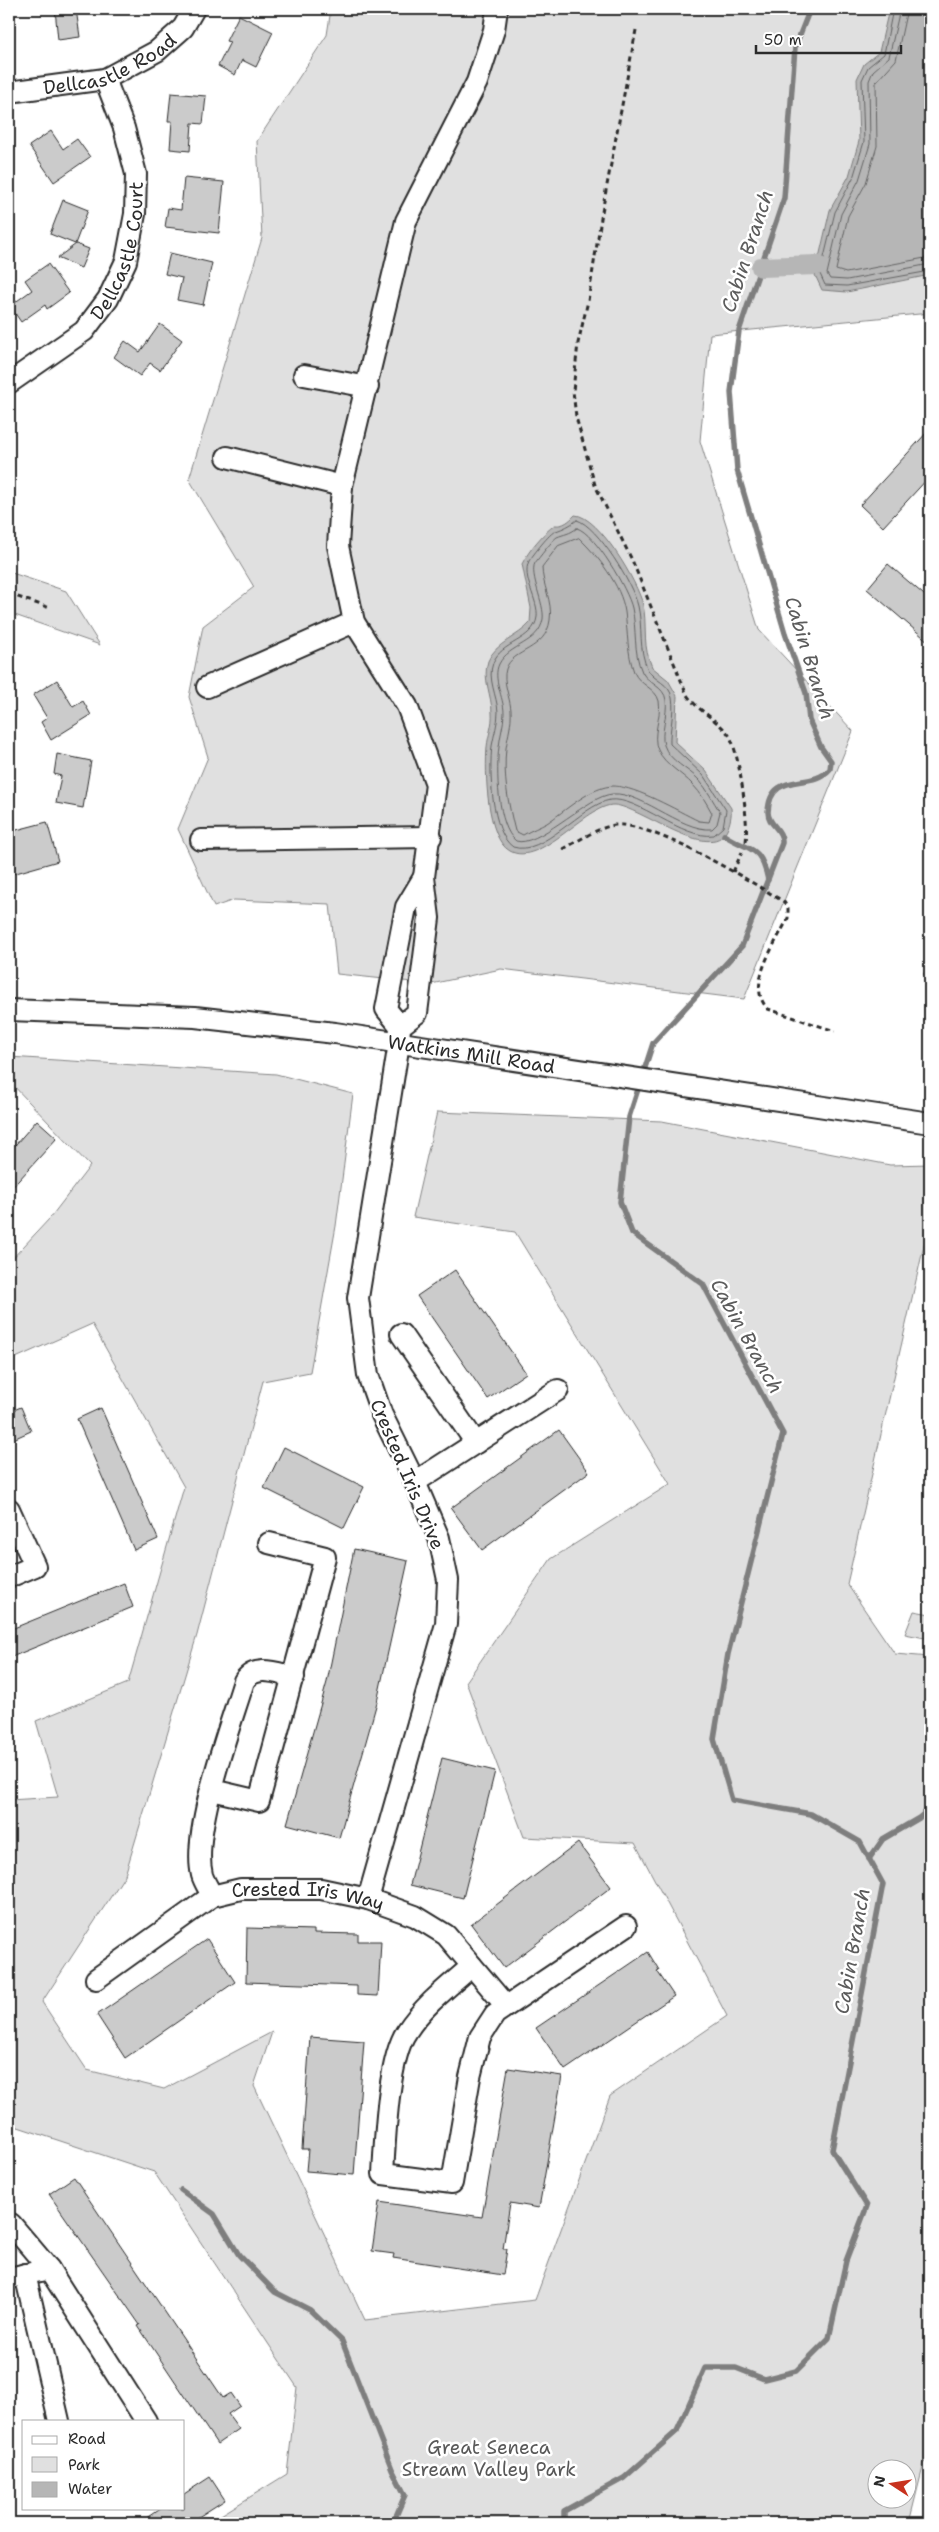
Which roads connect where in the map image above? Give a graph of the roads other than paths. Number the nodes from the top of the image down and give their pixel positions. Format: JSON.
{"nodes":[{"id":1,"x":194,"y":9,"type":"edge"},
{"id":2,"x":497,"y":9,"type":"edge"},
{"id":3,"x":105,"y":79,"type":"junction"},
{"id":4,"x":9,"y":92,"type":"edge"},
{"id":5,"x":304,"y":375,"type":"dead end"},
{"id":6,"x":9,"y":383,"type":"edge"},
{"id":7,"x":368,"y":388,"type":"junction"},
{"id":8,"x":227,"y":457,"type":"dead end"},
{"id":9,"x":342,"y":486,"type":"junction"},
{"id":10,"x":354,"y":622,"type":"junction"},
{"id":11,"x":207,"y":687,"type":"dead end"},
{"id":12,"x":431,"y":838,"type":"junction"},
{"id":13,"x":201,"y":840,"type":"dead end"},
{"id":14,"x":424,"y":876,"type":"junction"},
{"id":15,"x":9,"y":1010,"type":"edge"},
{"id":16,"x":400,"y":1034,"type":"junction"},
{"id":17,"x":930,"y":1123,"type":"edge"},
{"id":18,"x":401,"y":1334,"type":"dead end"},
{"id":19,"x":558,"y":1390,"type":"dead end"},
{"id":20,"x":476,"y":1443,"type":"junction"},
{"id":21,"x":415,"y":1482,"type":"junction"},
{"id":22,"x":9,"y":1509,"type":"edge"},
{"id":23,"x":269,"y":1543,"type":"dead end"},
{"id":24,"x":9,"y":1577,"type":"edge"},
{"id":25,"x":294,"y":1677,"type":"junction"},
{"id":26,"x":212,"y":1790,"type":"junction"},
{"id":27,"x":212,"y":1896,"type":"junction"},
{"id":28,"x":368,"y":1899,"type":"junction"},
{"id":29,"x":626,"y":1926,"type":"dead end"},
{"id":30,"x":472,"y":1966,"type":"junction"},
{"id":31,"x":96,"y":1979,"type":"dead end"},
{"id":32,"x":506,"y":2006,"type":"junction"},
{"id":33,"x":9,"y":2224,"type":"edge"},
{"id":34,"x":49,"y":2269,"type":"junction"},
{"id":35,"x":17,"y":2276,"type":"edge"},
{"id":36,"x":59,"y":2420,"type":"edge"},
{"id":37,"x":145,"y":2420,"type":"edge"}],
"edges":[{"from":1,"to":3,"type":"street","name":"Dellcastle Road"},
{"from":2,"to":7,"type":"street"},
{"from":3,"to":4,"type":"street","name":"Dellcastle Road"},
{"from":3,"to":6,"type":"street","name":"Dellcastle Court"},
{"from":5,"to":7,"type":"street"},
{"from":7,"to":9,"type":"street"},
{"from":8,"to":9,"type":"street"},
{"from":9,"to":10,"type":"street"},
{"from":10,"to":11,"type":"street"},
{"from":10,"to":12,"type":"street"},
{"from":12,"to":13,"type":"street"},
{"from":12,"to":14,"type":"street"},
{"from":14,"to":16,"type":"street"},
{"from":14,"to":16,"type":"street"},
{"from":15,"to":16,"type":"street","name":"Watkins Mill Road"},
{"from":16,"to":17,"type":"street","name":"Watkins Mill Road"},
{"from":16,"to":21,"type":"street","name":"Crested Iris Drive"},
{"from":18,"to":20,"type":"street"},
{"from":19,"to":20,"type":"street"},
{"from":20,"to":21,"type":"street"},
{"from":21,"to":28,"type":"street","name":"Crested Iris Drive"},
{"from":22,"to":24,"type":"street"},
{"from":23,"to":25,"type":"street"},
{"from":25,"to":26,"type":"street"},
{"from":25,"to":26,"type":"street"},
{"from":26,"to":27,"type":"street"},
{"from":27,"to":28,"type":"street","name":"Crested Iris Way"},
{"from":27,"to":31,"type":"street","name":"Crested Iris Way"},
{"from":28,"to":30,"type":"street","name":"Crested Iris Way"},
{"from":29,"to":32,"type":"street"},
{"from":30,"to":32,"type":"street","name":"Crested Iris Way"},
{"from":30,"to":32,"type":"street"},
{"from":33,"to":34,"type":"street"},
{"from":34,"to":35,"type":"street"},
{"from":34,"to":37,"type":"street"},
{"from":35,"to":36,"type":"street"}]}
